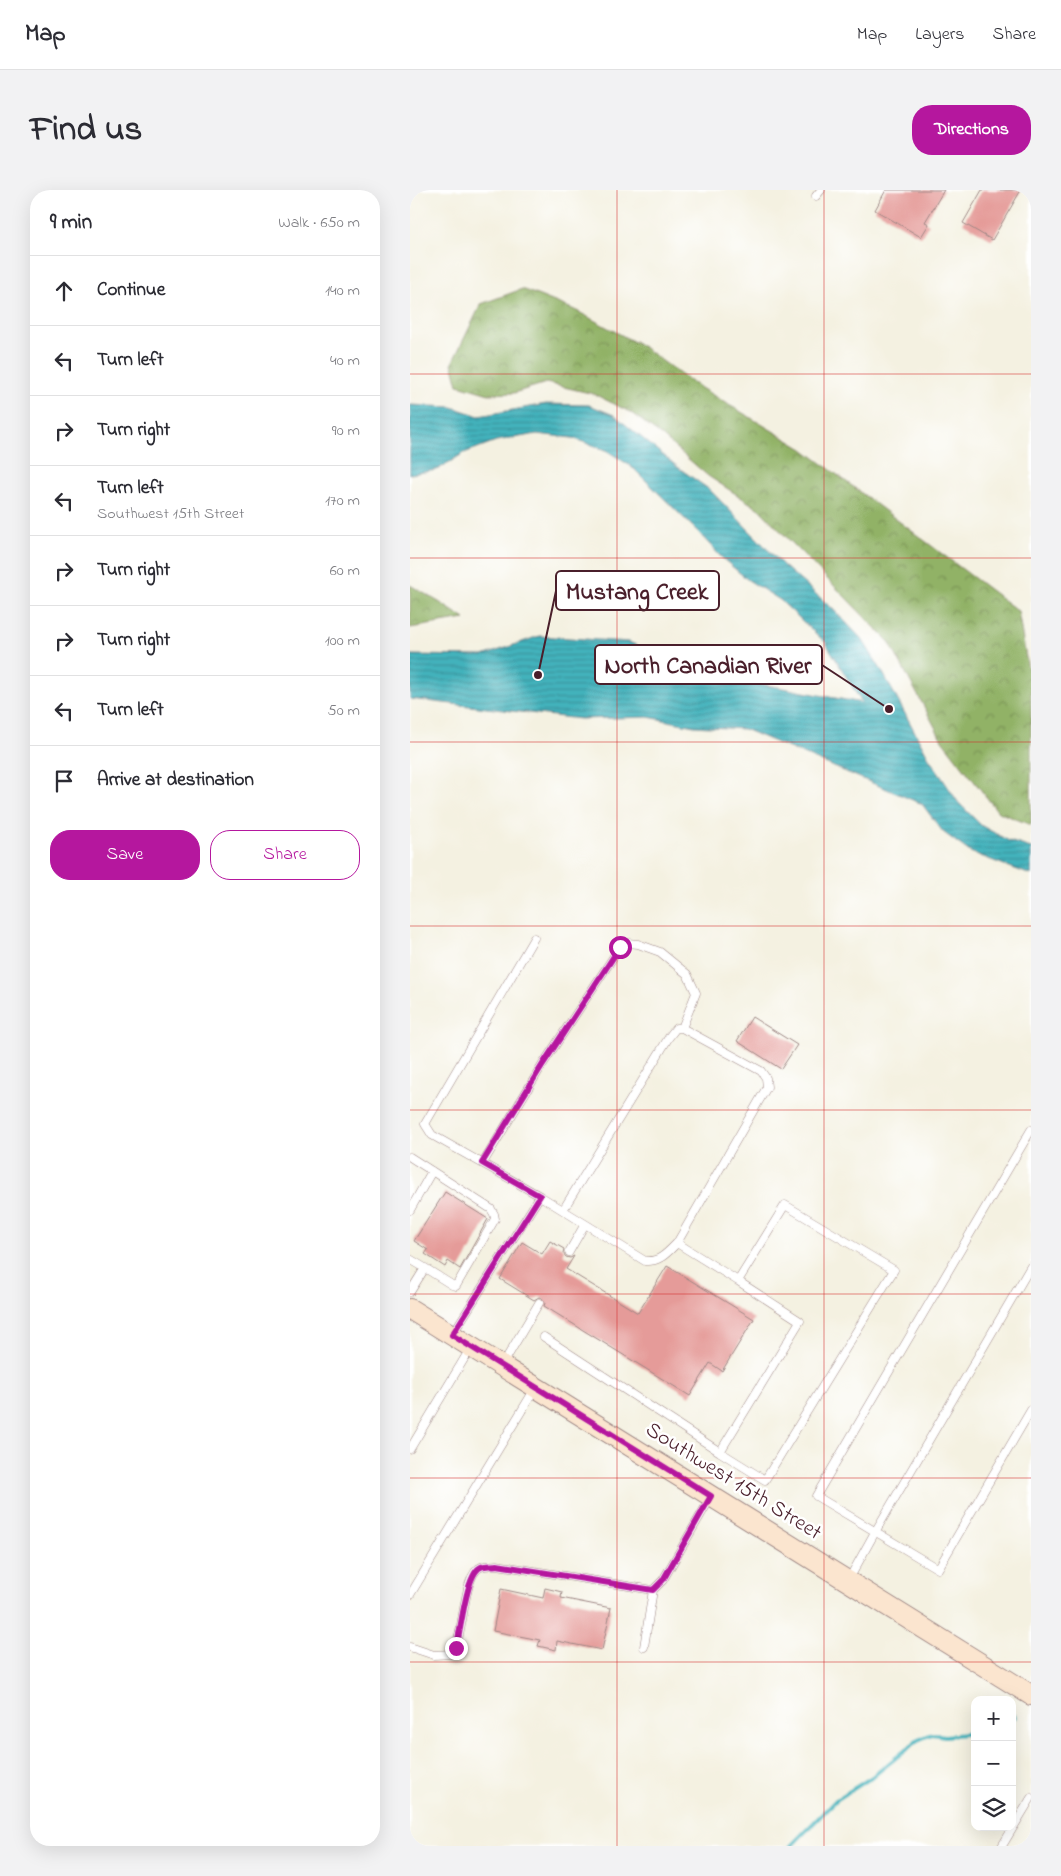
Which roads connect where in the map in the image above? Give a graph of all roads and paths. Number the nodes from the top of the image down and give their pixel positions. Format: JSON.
{"nodes":[{"id":1,"x":534,"y":938,"type":"dead end"},
{"id":2,"x":682,"y":1028,"type":"junction"},
{"id":3,"x":1031,"y":1130,"type":"edge"},
{"id":4,"x":410,"y":1157,"type":"edge"},
{"id":5,"x":482,"y":1163,"type":"junction"},
{"id":6,"x":432,"y":1171,"type":"junction"},
{"id":7,"x":540,"y":1196,"type":"junction"},
{"id":8,"x":410,"y":1210,"type":"edge"},
{"id":9,"x":563,"y":1210,"type":"junction"},
{"id":10,"x":585,"y":1224,"type":"junction"},
{"id":11,"x":677,"y":1243,"type":"junction"},
{"id":12,"x":569,"y":1252,"type":"dead end"},
{"id":13,"x":410,"y":1259,"type":"edge"},
{"id":14,"x":1031,"y":1266,"type":"edge"},
{"id":15,"x":425,"y":1268,"type":"junction"},
{"id":16,"x":738,"y":1281,"type":"junction"},
{"id":17,"x":410,"y":1292,"type":"edge"},
{"id":18,"x":539,"y":1303,"type":"dead end"},
{"id":19,"x":410,"y":1309,"type":"edge"},
{"id":20,"x":452,"y":1335,"type":"junction"},
{"id":21,"x":544,"y":1337,"type":"dead end"},
{"id":22,"x":472,"y":1347,"type":"junction"},
{"id":23,"x":502,"y":1366,"type":"junction"},
{"id":24,"x":536,"y":1387,"type":"junction"},
{"id":25,"x":1031,"y":1410,"type":"edge"},
{"id":26,"x":410,"y":1449,"type":"edge"},
{"id":27,"x":720,"y":1452,"type":"junction"},
{"id":28,"x":711,"y":1496,"type":"junction"},
{"id":29,"x":875,"y":1532,"type":"junction"},
{"id":30,"x":848,"y":1581,"type":"junction"},
{"id":31,"x":653,"y":1590,"type":"junction"},
{"id":32,"x":410,"y":1596,"type":"edge"},
{"id":33,"x":410,"y":1647,"type":"edge"},
{"id":34,"x":644,"y":1647,"type":"dead end"},
{"id":35,"x":1031,"y":1695,"type":"edge"},
{"id":36,"x":1031,"y":1798,"type":"edge"},
{"id":37,"x":1002,"y":1846,"type":"edge"}],
"edges":[{"from":1,"to":5,"type":"lane"},
{"from":2,"to":5,"type":"lane"},
{"from":2,"to":9,"type":"lane"},
{"from":2,"to":11,"type":"lane"},
{"from":3,"to":29,"type":"lane"},
{"from":4,"to":6,"type":"lane"},
{"from":5,"to":7,"type":"lane"},
{"from":6,"to":8,"type":"lane"},
{"from":6,"to":15,"type":"lane"},
{"from":7,"to":9,"type":"lane"},
{"from":7,"to":20,"type":"lane"},
{"from":9,"to":10,"type":"lane"},
{"from":10,"to":11,"type":"lane"},
{"from":10,"to":12,"type":"lane"},
{"from":11,"to":16,"type":"lane"},
{"from":13,"to":15,"type":"lane"},
{"from":14,"to":29,"type":"lane"},
{"from":15,"to":17,"type":"lane"},
{"from":16,"to":27,"type":"lane"},
{"from":16,"to":27,"type":"lane"},
{"from":18,"to":23,"type":"lane"},
{"from":19,"to":20,"type":"main road","name":"Southwest 15th Street"},
{"from":20,"to":22,"type":"main road","name":"Southwest 15th Street"},
{"from":21,"to":27,"type":"lane"},
{"from":22,"to":23,"type":"main road","name":"Southwest 15th Street"},
{"from":22,"to":26,"type":"lane"},
{"from":23,"to":24,"type":"main road","name":"Southwest 15th Street"},
{"from":24,"to":28,"type":"main road","name":"Southwest 15th Street"},
{"from":24,"to":32,"type":"lane"},
{"from":25,"to":29,"type":"lane"},
{"from":28,"to":30,"type":"main road","name":"Southwest 15th Street"},
{"from":28,"to":31,"type":"lane"},
{"from":29,"to":30,"type":"lane"},
{"from":30,"to":35,"type":"main road","name":"Southwest 15th Street"},
{"from":31,"to":33,"type":"lane"},
{"from":31,"to":34,"type":"lane"},
{"from":36,"to":37,"type":"lane"}]}
